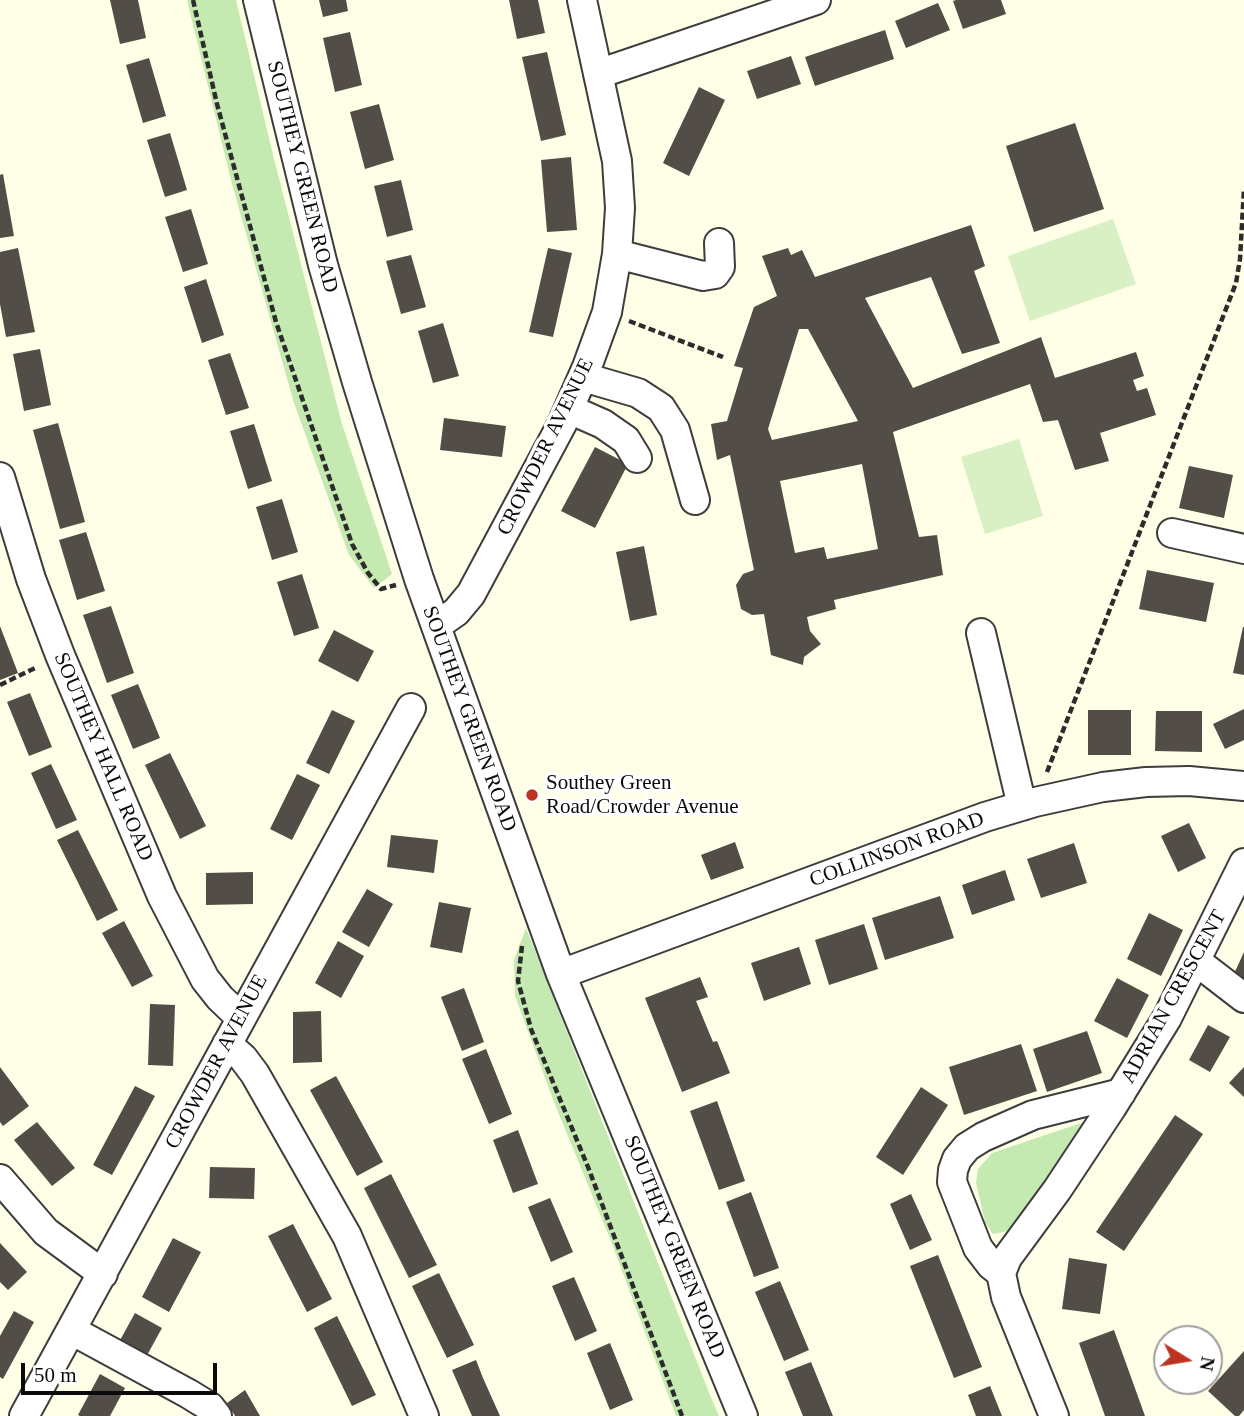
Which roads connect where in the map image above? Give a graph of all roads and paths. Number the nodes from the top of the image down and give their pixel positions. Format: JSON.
{"nodes":[{"id":1,"x":193,"y":0,"type":"edge"},
{"id":2,"x":258,"y":0,"type":"edge"},
{"id":3,"x":582,"y":0,"type":"edge"},
{"id":4,"x":816,"y":0,"type":"edge"},
{"id":5,"x":598,"y":74,"type":"junction"},
{"id":6,"x":1244,"y":189,"type":"edge"},
{"id":7,"x":719,"y":243,"type":"dead end"},
{"id":8,"x":617,"y":254,"type":"junction"},
{"id":9,"x":607,"y":312,"type":"junction"},
{"id":10,"x":723,"y":357,"type":"dead end"},
{"id":11,"x":583,"y":377,"type":"junction"},
{"id":12,"x":569,"y":409,"type":"junction"},
{"id":13,"x":637,"y":458,"type":"dead end"},
{"id":14,"x":0,"y":477,"type":"edge"},
{"id":15,"x":695,"y":500,"type":"dead end"},
{"id":16,"x":1172,"y":533,"type":"dead end"},
{"id":17,"x":1244,"y":549,"type":"edge"},
{"id":18,"x":419,"y":579,"type":"junction"},
{"id":19,"x":436,"y":626,"type":"junction"},
{"id":20,"x":981,"y":634,"type":"dead end"},
{"id":21,"x":60,"y":655,"type":"junction"},
{"id":22,"x":0,"y":685,"type":"edge"},
{"id":23,"x":411,"y":708,"type":"dead end"},
{"id":24,"x":1244,"y":786,"type":"edge"},
{"id":25,"x":1028,"y":804,"type":"junction"},
{"id":26,"x":1244,"y":863,"type":"edge"},
{"id":27,"x":543,"y":923,"type":"junction"},
{"id":28,"x":1196,"y":961,"type":"junction"},
{"id":29,"x":561,"y":974,"type":"junction"},
{"id":30,"x":1244,"y":998,"type":"edge"},
{"id":31,"x":241,"y":1018,"type":"junction"},
{"id":32,"x":227,"y":1044,"type":"junction"},
{"id":33,"x":1121,"y":1093,"type":"junction"},
{"id":34,"x":0,"y":1179,"type":"edge"},
{"id":35,"x":1001,"y":1273,"type":"junction"},
{"id":36,"x":103,"y":1274,"type":"junction"},
{"id":37,"x":71,"y":1330,"type":"junction"},
{"id":38,"x":24,"y":1416,"type":"edge"},
{"id":39,"x":217,"y":1416,"type":"edge"},
{"id":40,"x":424,"y":1416,"type":"edge"},
{"id":41,"x":682,"y":1416,"type":"edge"},
{"id":42,"x":743,"y":1416,"type":"edge"},
{"id":43,"x":1054,"y":1416,"type":"edge"}],
"edges":[{"from":1,"to":18,"type":"path"},
{"from":2,"to":18,"type":"street","name":"SOUTHEY GREEN ROAD"},
{"from":3,"to":5,"type":"street","name":"CROWDER AVENUE"},
{"from":4,"to":5,"type":"street"},
{"from":5,"to":8,"type":"street","name":"CROWDER AVENUE"},
{"from":6,"to":25,"type":"path"},
{"from":7,"to":8,"type":"street"},
{"from":8,"to":9,"type":"street","name":"CROWDER AVENUE"},
{"from":9,"to":10,"type":"path"},
{"from":9,"to":11,"type":"street","name":"CROWDER AVENUE"},
{"from":11,"to":12,"type":"street","name":"CROWDER AVENUE"},
{"from":11,"to":15,"type":"street"},
{"from":12,"to":13,"type":"street"},
{"from":12,"to":19,"type":"street","name":"CROWDER AVENUE"},
{"from":14,"to":21,"type":"street","name":"SOUTHEY HALL ROAD"},
{"from":16,"to":17,"type":"street"},
{"from":18,"to":19,"type":"street","name":"SOUTHEY GREEN ROAD"},
{"from":19,"to":27,"type":"street","name":"SOUTHEY GREEN ROAD"},
{"from":20,"to":25,"type":"street"},
{"from":21,"to":22,"type":"path"},
{"from":21,"to":31,"type":"street","name":"SOUTHEY HALL ROAD"},
{"from":23,"to":31,"type":"street","name":"CROWDER AVENUE"},
{"from":24,"to":25,"type":"street","name":"COLLINSON ROAD"},
{"from":25,"to":29,"type":"street","name":"COLLINSON ROAD"},
{"from":26,"to":28,"type":"street","name":"ADRIAN CRESCENT"},
{"from":27,"to":29,"type":"street","name":"SOUTHEY GREEN ROAD"},
{"from":27,"to":41,"type":"path"},
{"from":28,"to":30,"type":"street"},
{"from":28,"to":33,"type":"street","name":"ADRIAN CRESCENT"},
{"from":29,"to":42,"type":"street","name":"SOUTHEY GREEN ROAD"},
{"from":31,"to":32,"type":"street","name":"CROWDER AVENUE"},
{"from":32,"to":36,"type":"street","name":"CROWDER AVENUE"},
{"from":32,"to":40,"type":"street"},
{"from":33,"to":35,"type":"street","name":"ADRIAN CRESCENT"},
{"from":33,"to":35,"type":"street","name":"ADRIAN CRESCENT"},
{"from":34,"to":36,"type":"street"},
{"from":35,"to":43,"type":"street","name":"ADRIAN CRESCENT"},
{"from":36,"to":37,"type":"street","name":"CROWDER AVENUE"},
{"from":37,"to":38,"type":"street","name":"CROWDER AVENUE"},
{"from":37,"to":39,"type":"street"}]}
